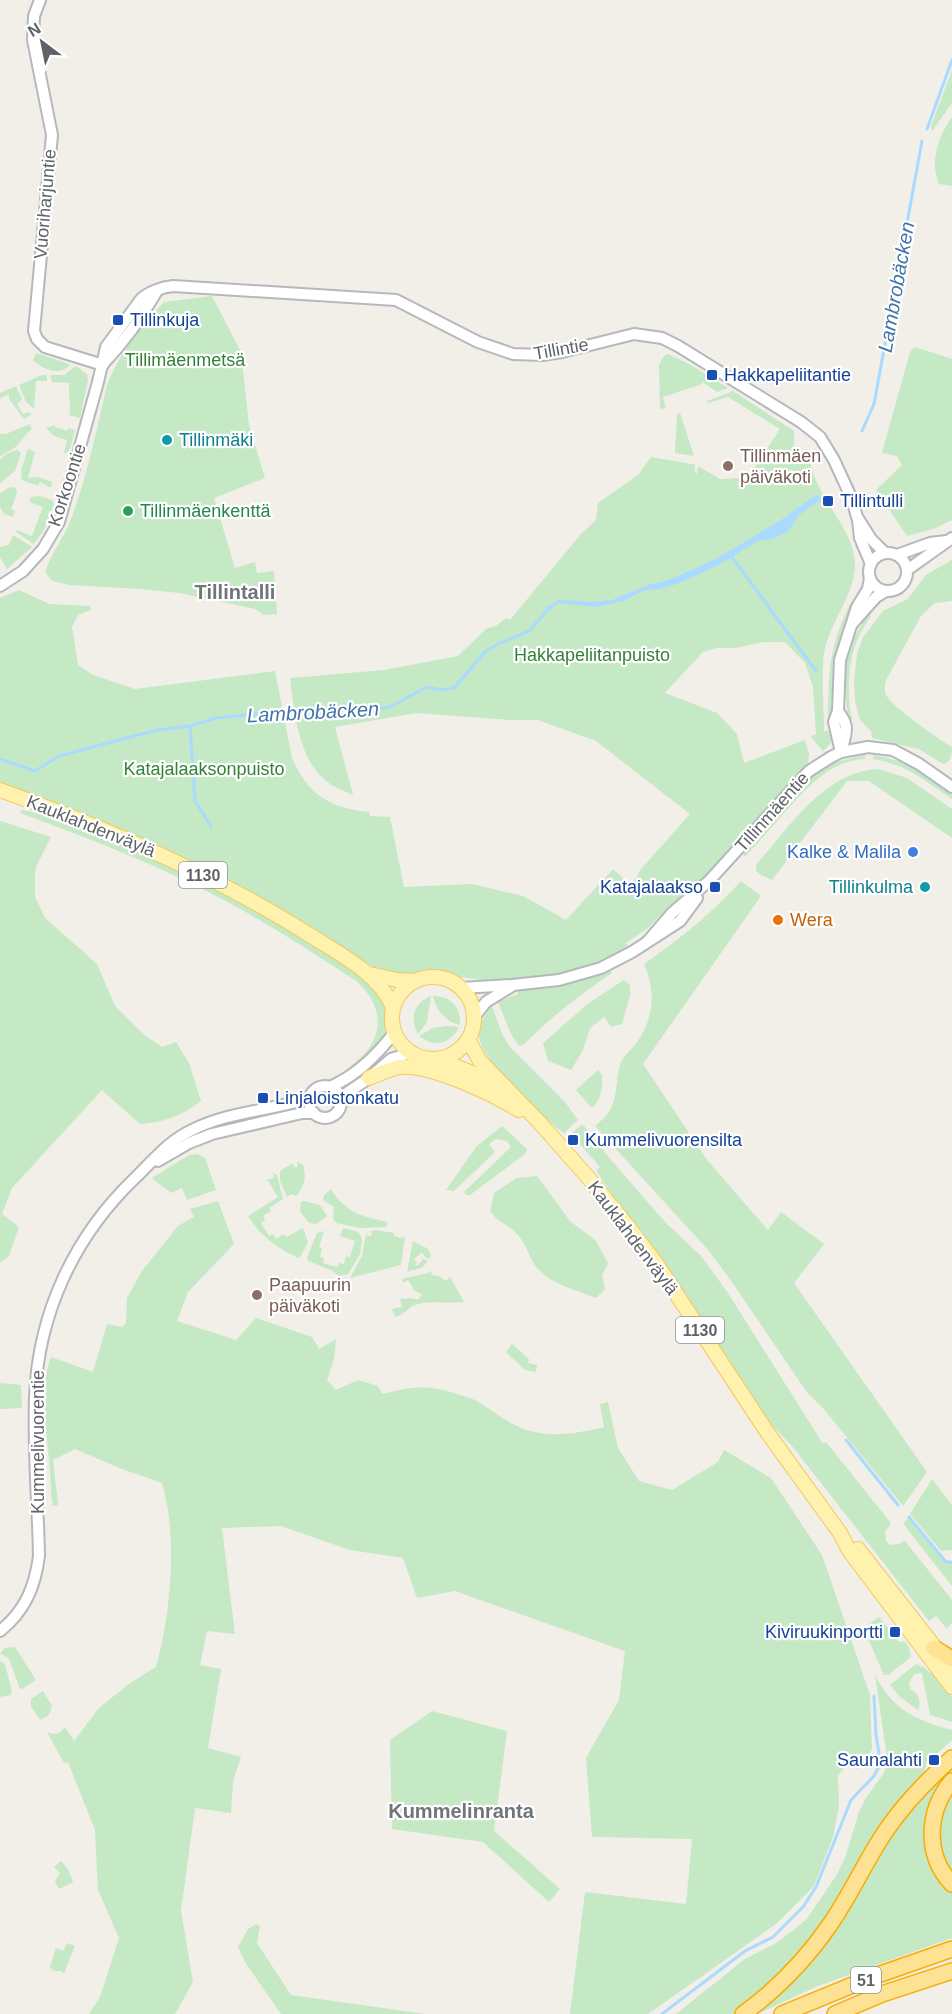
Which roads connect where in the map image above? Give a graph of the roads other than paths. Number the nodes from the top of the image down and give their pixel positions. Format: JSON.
{"nodes":[{"id":1,"x":40,"y":0,"type":"edge"},
{"id":2,"x":103,"y":365,"type":"junction"},
{"id":3,"x":858,"y":520,"type":"junction"},
{"id":4,"x":949,"y":539,"type":"edge"},
{"id":5,"x":885,"y":553,"type":"junction"},
{"id":6,"x":897,"y":555,"type":"junction"},
{"id":7,"x":871,"y":564,"type":"junction"},
{"id":8,"x":907,"y":570,"type":"junction"},
{"id":9,"x":870,"y":579,"type":"junction"},
{"id":10,"x":0,"y":586,"type":"edge"},
{"id":11,"x":886,"y":591,"type":"junction"},
{"id":12,"x":852,"y":624,"type":"junction"},
{"id":13,"x":841,"y":752,"type":"junction"},
{"id":14,"x":952,"y":787,"type":"edge"},
{"id":15,"x":0,"y":790,"type":"edge"},
{"id":16,"x":368,"y":973,"type":"junction"},
{"id":17,"x":414,"y":981,"type":"junction"},
{"id":18,"x":512,"y":985,"type":"junction"},
{"id":19,"x":461,"y":988,"type":"junction"},
{"id":20,"x":393,"y":1007,"type":"junction"},
{"id":21,"x":474,"y":1017,"type":"junction"},
{"id":22,"x":394,"y":1033,"type":"junction"},
{"id":23,"x":468,"y":1040,"type":"junction"},
{"id":24,"x":410,"y":1053,"type":"junction"},
{"id":25,"x":438,"y":1059,"type":"junction"},
{"id":26,"x":369,"y":1078,"type":"junction"},
{"id":27,"x":330,"y":1087,"type":"junction"},
{"id":28,"x":341,"y":1097,"type":"junction"},
{"id":29,"x":310,"y":1098,"type":"junction"},
{"id":30,"x":516,"y":1099,"type":"junction"},
{"id":31,"x":314,"y":1113,"type":"junction"},
{"id":32,"x":539,"y":1122,"type":"junction"},
{"id":33,"x":148,"y":1166,"type":"junction"},
{"id":34,"x":0,"y":1631,"type":"edge"},
{"id":35,"x":915,"y":1632,"type":"junction"},
{"id":36,"x":934,"y":1648,"type":"joint"},
{"id":37,"x":947,"y":1663,"type":"edge"},
{"id":38,"x":952,"y":1687,"type":"edge"},
{"id":39,"x":952,"y":1758,"type":"edge"},
{"id":40,"x":952,"y":1781,"type":"edge"},
{"id":41,"x":952,"y":1884,"type":"edge"},
{"id":42,"x":952,"y":1949,"type":"edge"},
{"id":43,"x":952,"y":1971,"type":"edge"},
{"id":44,"x":743,"y":2014,"type":"edge"},
{"id":45,"x":782,"y":2014,"type":"edge"},
{"id":46,"x":835,"y":2014,"type":"edge"}],
"edges":[{"from":1,"to":2,"type":"street","name":"Vuoriharjuntie"},
{"from":2,"to":3,"type":"street","name":"Tillintie"},
{"from":2,"to":10,"type":"street","name":"Korkoontie"},
{"from":3,"to":5,"type":"street","name":"Tillintie"},
{"from":3,"to":7,"type":"street","name":"Tillintie"},
{"from":4,"to":6,"type":"street"},
{"from":4,"to":8,"type":"street"},
{"from":5,"to":6,"type":"street"},
{"from":5,"to":7,"type":"street"},
{"from":6,"to":8,"type":"street"},
{"from":7,"to":9,"type":"street"},
{"from":8,"to":11,"type":"street"},
{"from":9,"to":11,"type":"street"},
{"from":9,"to":12,"type":"street"},
{"from":11,"to":12,"type":"street"},
{"from":12,"to":13,"type":"street"},
{"from":13,"to":14,"type":"street"},
{"from":13,"to":18,"type":"street","name":"Tillinmäentie"},
{"from":15,"to":16,"type":"main road","name":"Kauklahdenväylä","number":"1130"},
{"from":16,"to":17,"type":"main road","name":"Kauklahdenväylä","number":"1130"},
{"from":16,"to":20,"type":"main road","name":"Kauklahdenväylä","number":"1130"},
{"from":17,"to":19,"type":"main road"},
{"from":17,"to":20,"type":"main road"},
{"from":18,"to":19,"type":"street","name":"Tillinmäentie"},
{"from":18,"to":21,"type":"street","name":"Tillinmäentie"},
{"from":19,"to":21,"type":"main road"},
{"from":20,"to":22,"type":"main road"},
{"from":21,"to":23,"type":"main road"},
{"from":22,"to":24,"type":"main road"},
{"from":22,"to":27,"type":"street"},
{"from":23,"to":25,"type":"main road"},
{"from":23,"to":30,"type":"main road","name":"Kauklahdenväylä","number":"1130"},
{"from":24,"to":25,"type":"main road"},
{"from":24,"to":26,"type":"street"},
{"from":25,"to":30,"type":"main road","name":"Kauklahdenväylä","number":"1130"},
{"from":26,"to":28,"type":"street"},
{"from":26,"to":32,"type":"main road"},
{"from":27,"to":28,"type":"street"},
{"from":27,"to":29,"type":"street"},
{"from":28,"to":31,"type":"street"},
{"from":29,"to":31,"type":"street"},
{"from":29,"to":33,"type":"street","name":"Kummelivuorentie"},
{"from":30,"to":32,"type":"main road","name":"Kauklahdenväylä","number":"1130"},
{"from":31,"to":33,"type":"street","name":"Kummelivuorentie"},
{"from":32,"to":35,"type":"main road","name":"Kauklahdenväylä","number":"1130"},
{"from":33,"to":34,"type":"street","name":"Kummelivuorentie"},
{"from":35,"to":36,"type":"main road","name":"Kauklahdenväylä","number":"1130"},
{"from":35,"to":37,"type":"main road","name":"Kauklahdenväylä","number":"1130"},
{"from":36,"to":37,"type":"highway"},
{"from":37,"to":38,"type":"main road","name":"Kauklahdenväylä","number":"1130"},
{"from":39,"to":44,"type":"highway"},
{"from":40,"to":41,"type":"highway"},
{"from":42,"to":45,"type":"highway","number":"51"},
{"from":43,"to":46,"type":"highway","number":"51"}]}
